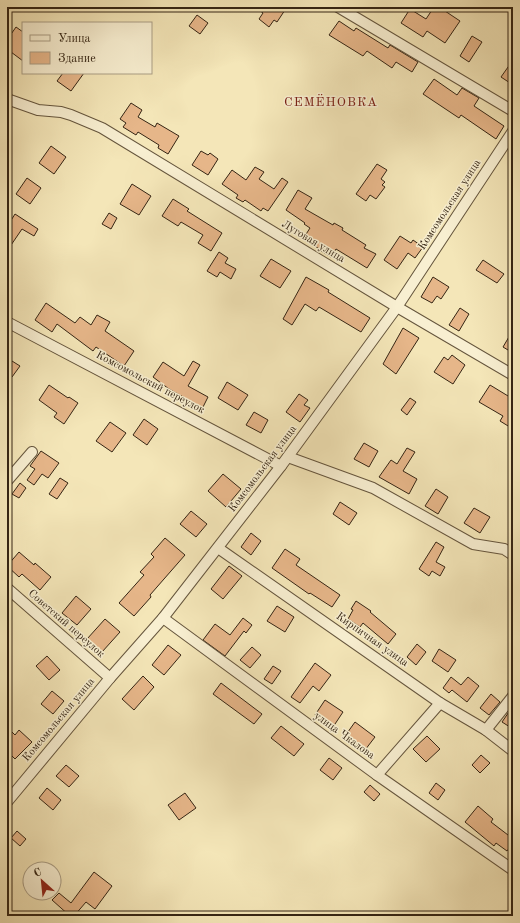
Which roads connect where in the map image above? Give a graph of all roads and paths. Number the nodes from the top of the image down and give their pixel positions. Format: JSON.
{"nodes":[{"id":1,"x":338,"y":7,"type":"edge"},
{"id":2,"x":7,"y":99,"type":"edge"},
{"id":3,"x":513,"y":111,"type":"edge"},
{"id":4,"x":513,"y":131,"type":"edge"},
{"id":5,"x":397,"y":307,"type":"junction"},
{"id":6,"x":7,"y":322,"type":"edge"},
{"id":7,"x":513,"y":375,"type":"edge"},
{"id":8,"x":32,"y":452,"type":"dead end"},
{"id":9,"x":288,"y":457,"type":"junction"},
{"id":10,"x":281,"y":466,"type":"junction"},
{"id":11,"x":7,"y":481,"type":"edge"},
{"id":12,"x":218,"y":548,"type":"junction"},
{"id":13,"x":513,"y":555,"type":"edge"},
{"id":14,"x":7,"y":588,"type":"edge"},
{"id":15,"x":163,"y":618,"type":"junction"},
{"id":16,"x":110,"y":678,"type":"junction"},
{"id":17,"x":513,"y":696,"type":"edge"},
{"id":18,"x":440,"y":703,"type":"junction"},
{"id":19,"x":486,"y":730,"type":"junction"},
{"id":20,"x":513,"y":751,"type":"edge"},
{"id":21,"x":377,"y":775,"type":"junction"},
{"id":22,"x":7,"y":802,"type":"edge"},
{"id":23,"x":513,"y":870,"type":"edge"}],
"edges":[{"from":1,"to":3,"type":"street"},
{"from":2,"to":5,"type":"street","name":"Луговая улица"},
{"from":4,"to":5,"type":"street","name":"Комсомольская улица"},
{"from":5,"to":7,"type":"street","name":"Луговая улица"},
{"from":5,"to":9,"type":"street","name":"Комсомольская улица"},
{"from":6,"to":10,"type":"street","name":"Комсомольский переулок"},
{"from":8,"to":11,"type":"street"},
{"from":9,"to":10,"type":"street","name":"Комсомольская улица"},
{"from":9,"to":13,"type":"street"},
{"from":10,"to":12,"type":"street","name":"Комсомольская улица"},
{"from":12,"to":15,"type":"street","name":"Комсомольская улица"},
{"from":12,"to":18,"type":"street","name":"Кирпичная улица"},
{"from":14,"to":16,"type":"street","name":"Советский переулок"},
{"from":15,"to":16,"type":"street","name":"Комсомольская улица"},
{"from":15,"to":21,"type":"street","name":"улица Чкалова"},
{"from":16,"to":22,"type":"street","name":"Комсомольская улица"},
{"from":17,"to":19,"type":"street"},
{"from":18,"to":19,"type":"street","name":"Кирпичная улица"},
{"from":18,"to":21,"type":"street"},
{"from":19,"to":20,"type":"street","name":"Кирпичная улица"},
{"from":21,"to":23,"type":"street","name":"улица Чкалова"}]}
